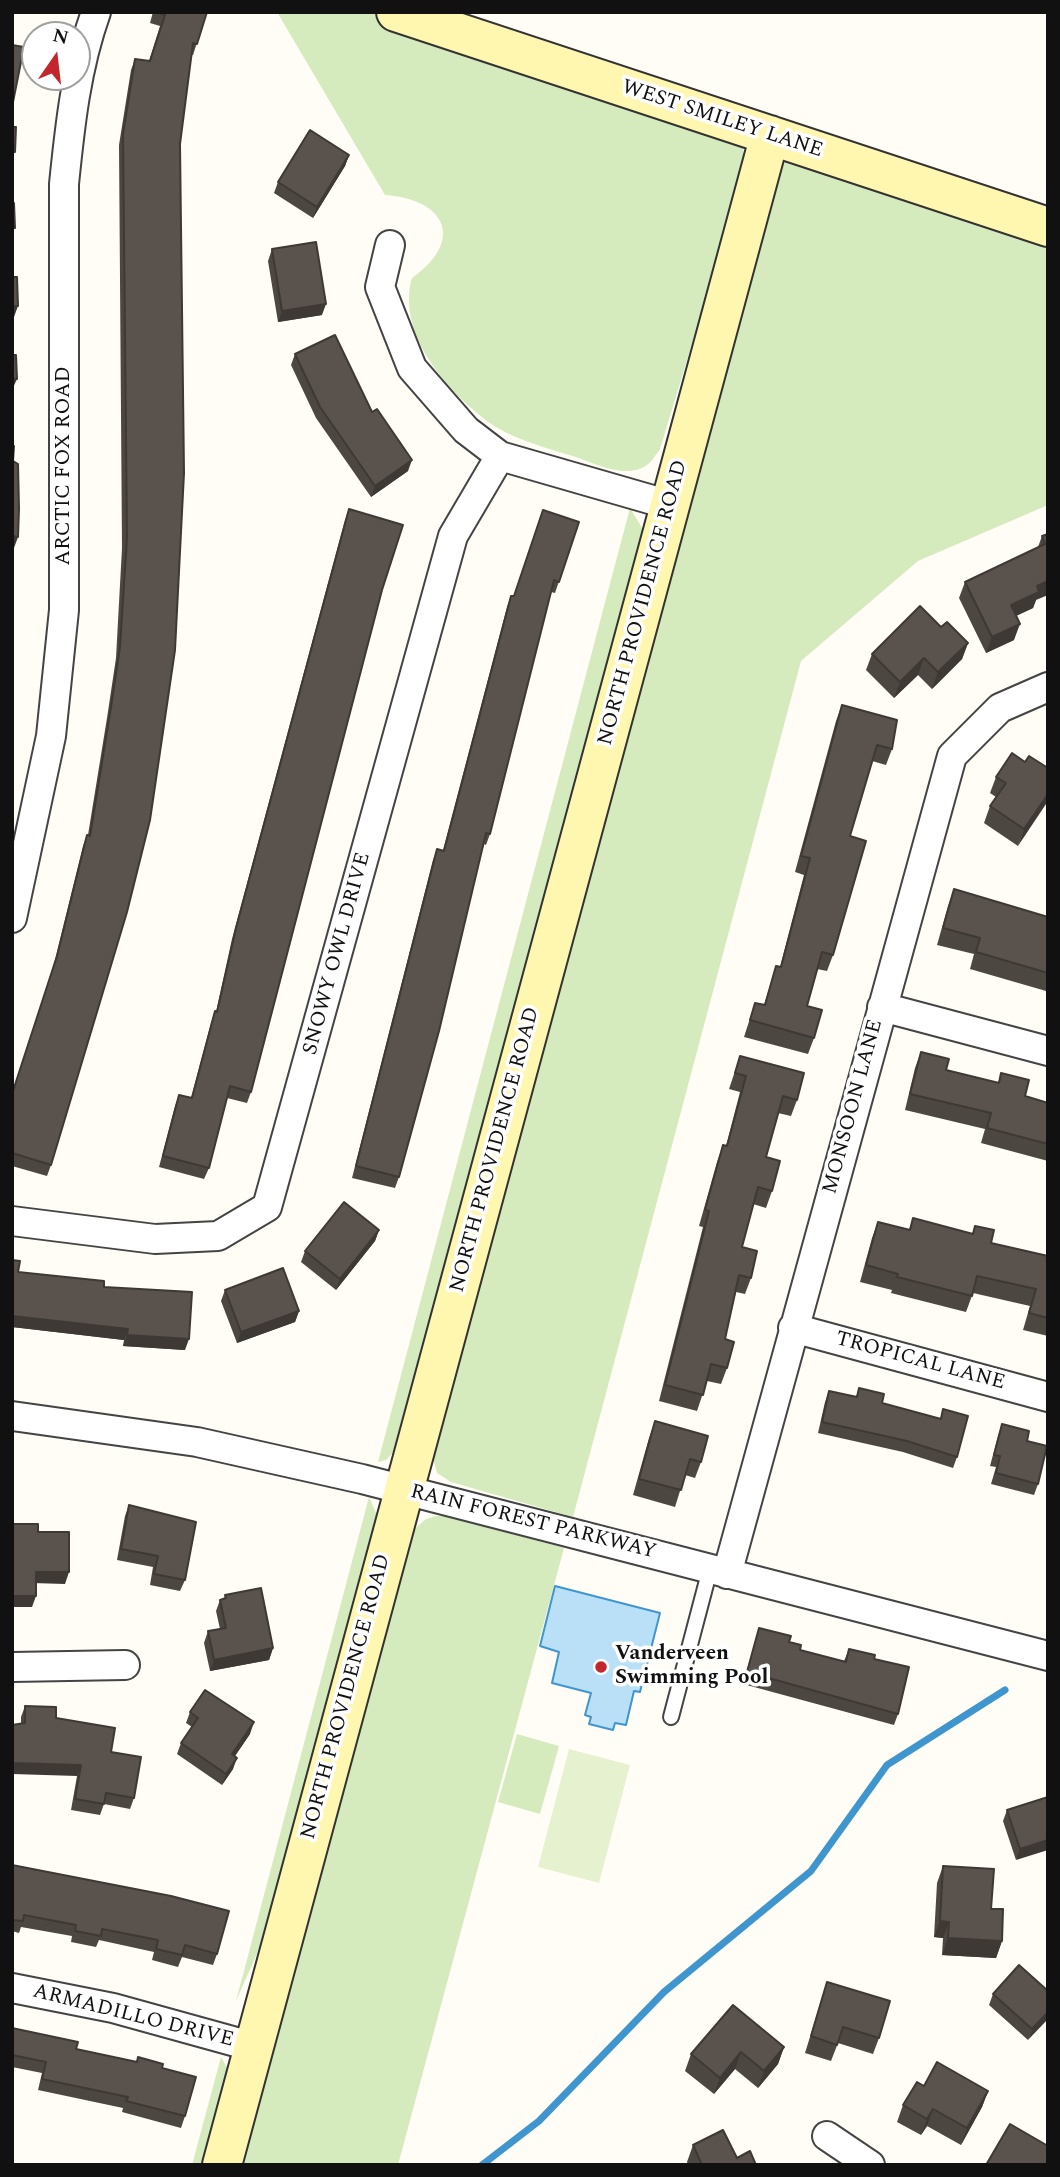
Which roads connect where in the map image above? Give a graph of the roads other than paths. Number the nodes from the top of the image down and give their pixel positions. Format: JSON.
{"nodes":[{"id":1,"x":96,"y":12,"type":"edge"},
{"id":2,"x":396,"y":12,"type":"edge"},
{"id":3,"x":770,"y":135,"type":"junction"},
{"id":4,"x":1048,"y":227,"type":"edge"},
{"id":5,"x":390,"y":246,"type":"dead end"},
{"id":6,"x":500,"y":456,"type":"junction"},
{"id":7,"x":670,"y":505,"type":"junction"},
{"id":8,"x":1048,"y":687,"type":"edge"},
{"id":9,"x":12,"y":918,"type":"edge"},
{"id":10,"x":882,"y":1007,"type":"junction"},
{"id":11,"x":1048,"y":1051,"type":"edge"},
{"id":12,"x":12,"y":1222,"type":"edge"},
{"id":13,"x":793,"y":1328,"type":"junction"},
{"id":14,"x":1048,"y":1397,"type":"edge"},
{"id":15,"x":12,"y":1416,"type":"edge"},
{"id":16,"x":404,"y":1490,"type":"junction"},
{"id":17,"x":719,"y":1572,"type":"junction"},
{"id":18,"x":1048,"y":1657,"type":"edge"},
{"id":19,"x":125,"y":1665,"type":"dead end"},
{"id":20,"x":12,"y":1667,"type":"edge"},
{"id":21,"x":671,"y":1717,"type":"dead end"},
{"id":22,"x":12,"y":1988,"type":"edge"},
{"id":23,"x":254,"y":2047,"type":"junction"},
{"id":24,"x":827,"y":2136,"type":"dead end"},
{"id":25,"x":222,"y":2165,"type":"edge"},
{"id":26,"x":870,"y":2165,"type":"edge"}],
"edges":[{"from":1,"to":9,"type":"street","name":"ARCTIC FOX ROAD"},
{"from":2,"to":3,"type":"street","name":"WEST SMILEY LANE"},
{"from":3,"to":4,"type":"street","name":"WEST SMILEY LANE"},
{"from":3,"to":7,"type":"street","name":"NORTH PROVIDENCE ROAD"},
{"from":5,"to":6,"type":"street"},
{"from":6,"to":7,"type":"street"},
{"from":6,"to":12,"type":"street","name":"SNOWY OWL DRIVE"},
{"from":7,"to":16,"type":"street","name":"NORTH PROVIDENCE ROAD"},
{"from":8,"to":10,"type":"street","name":"MONSOON LANE"},
{"from":10,"to":11,"type":"street"},
{"from":10,"to":13,"type":"street","name":"MONSOON LANE"},
{"from":13,"to":14,"type":"street","name":"TROPICAL LANE"},
{"from":13,"to":17,"type":"street","name":"MONSOON LANE"},
{"from":15,"to":16,"type":"street","name":"RAIN FOREST PARKWAY"},
{"from":16,"to":17,"type":"street","name":"RAIN FOREST PARKWAY"},
{"from":16,"to":23,"type":"street","name":"NORTH PROVIDENCE ROAD"},
{"from":17,"to":18,"type":"street","name":"RAIN FOREST PARKWAY"},
{"from":17,"to":21,"type":"lane"},
{"from":19,"to":20,"type":"street"},
{"from":22,"to":23,"type":"street","name":"ARMADILLO DRIVE"},
{"from":23,"to":25,"type":"street","name":"NORTH PROVIDENCE ROAD"},
{"from":24,"to":26,"type":"street"}]}
